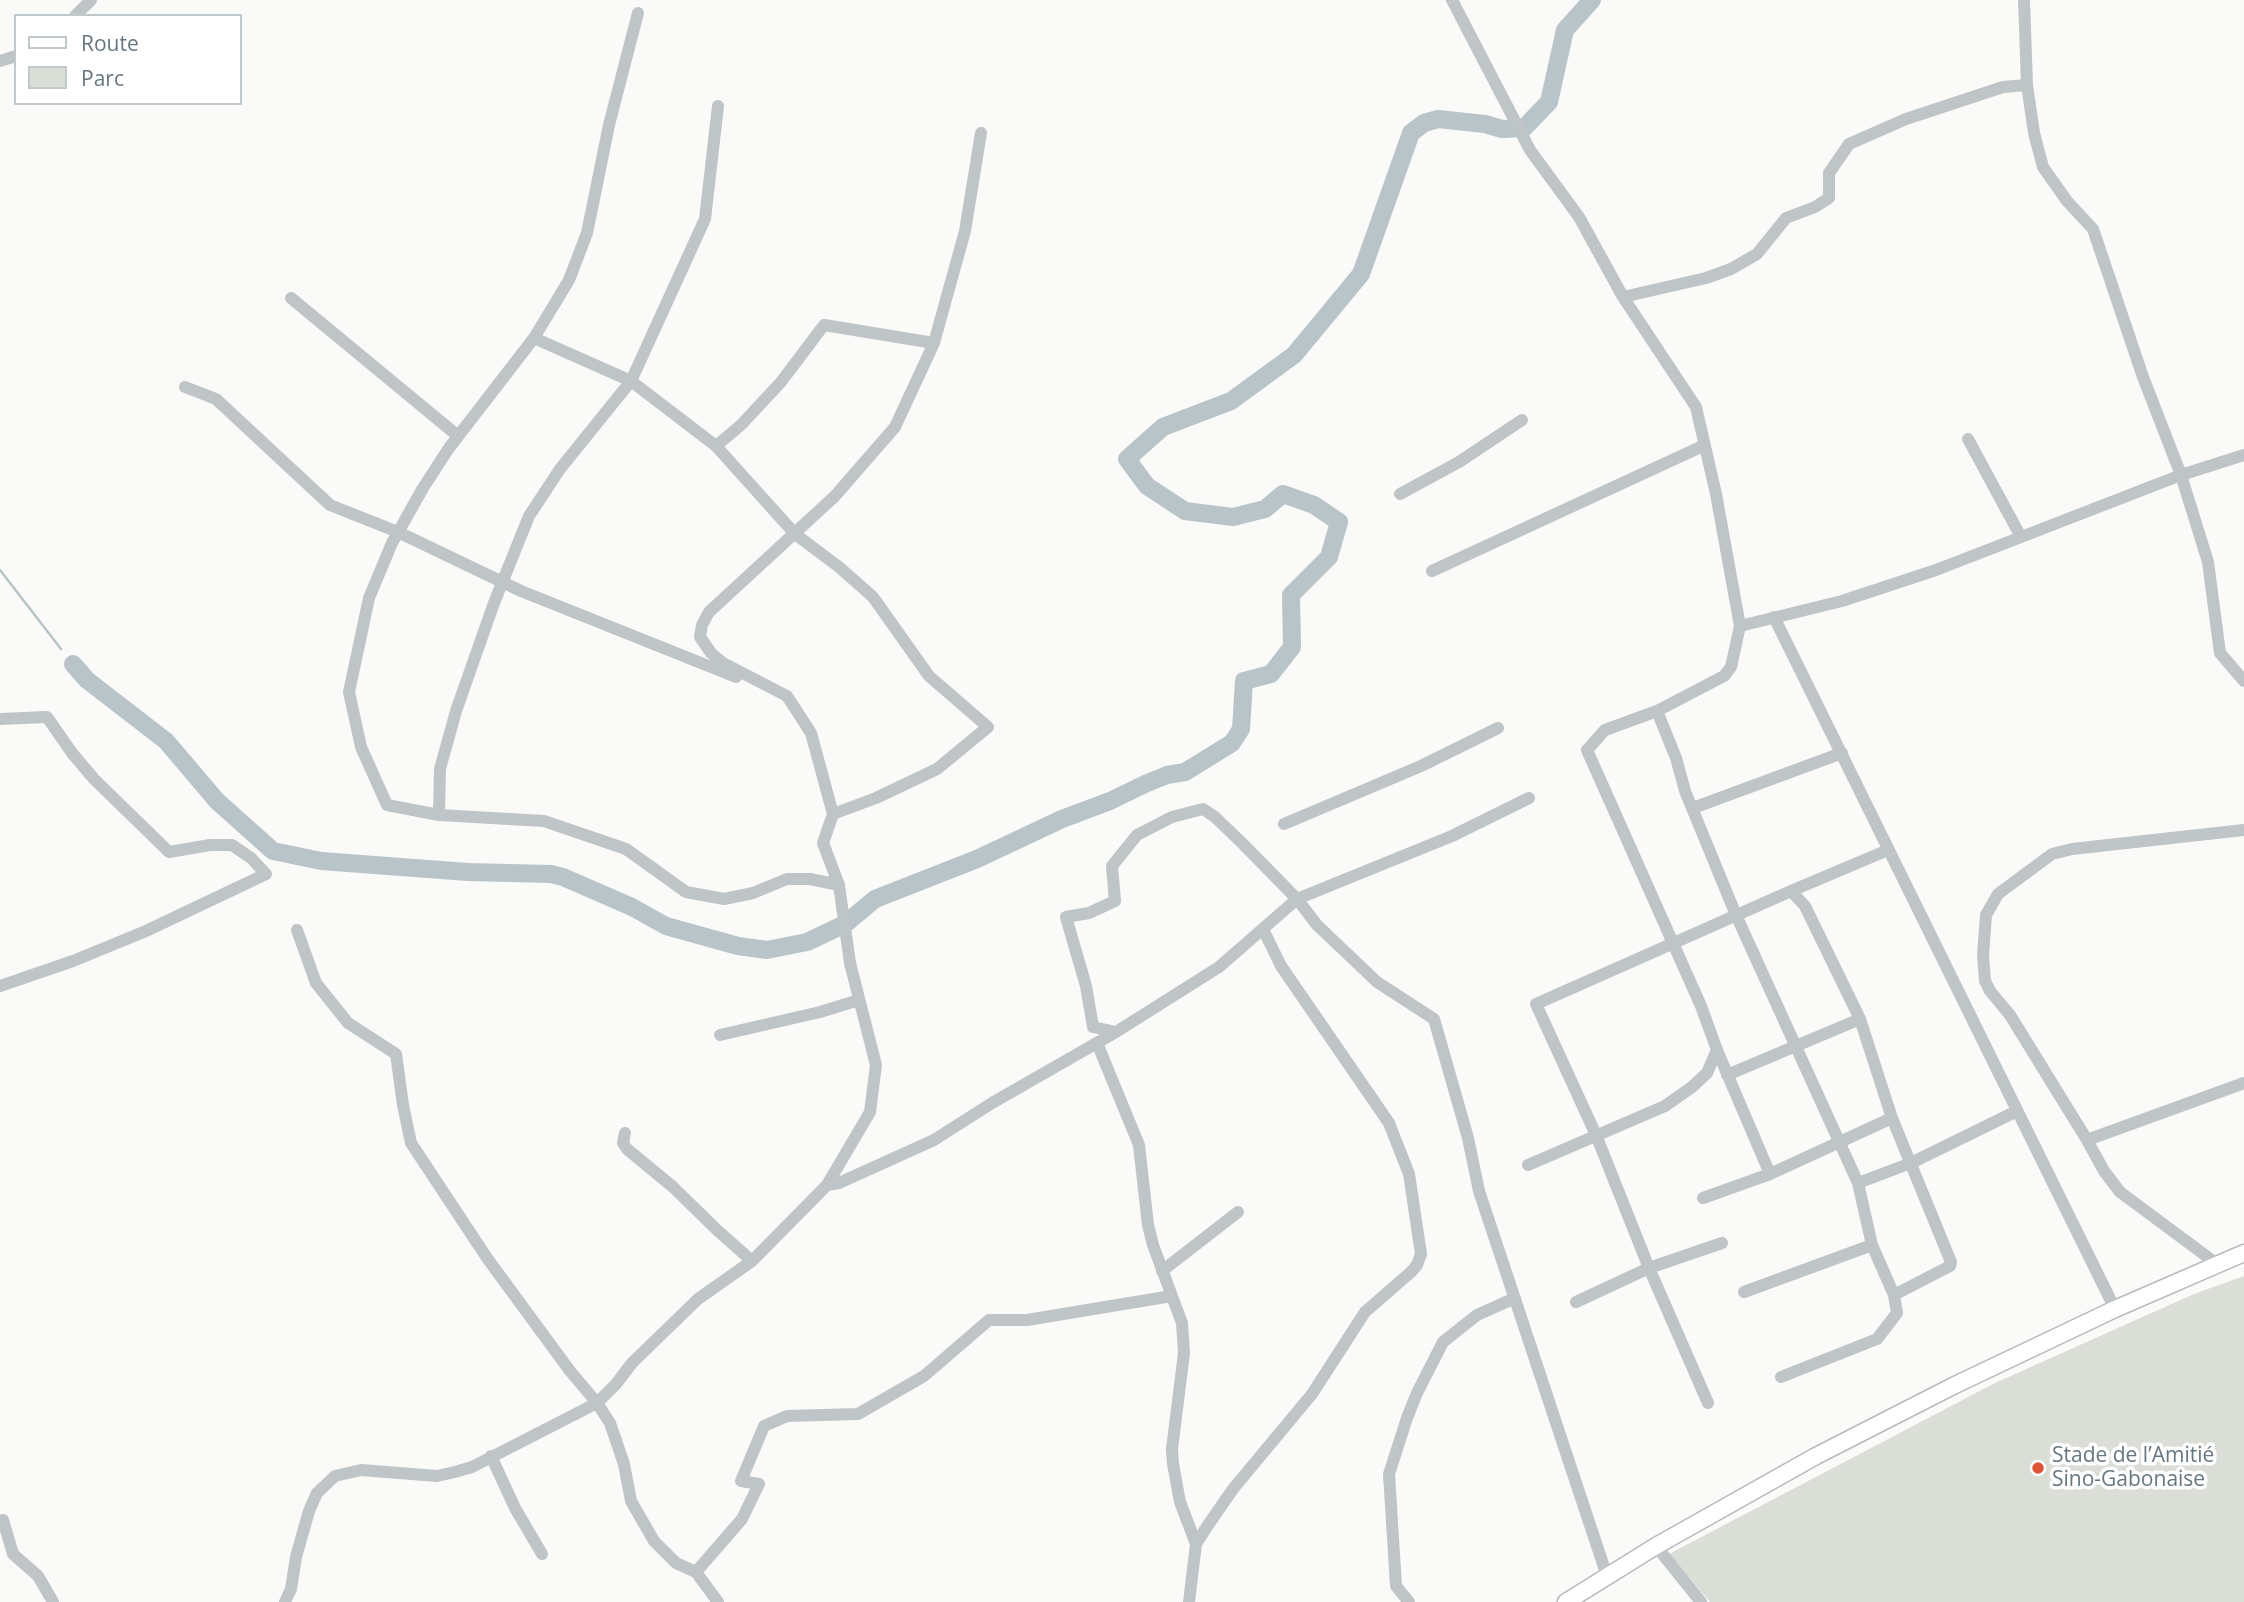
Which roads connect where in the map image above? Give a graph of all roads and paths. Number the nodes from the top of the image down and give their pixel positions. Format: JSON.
{"nodes":[{"id":1,"x":91,"y":0,"type":"edge"},
{"id":2,"x":1452,"y":0,"type":"edge"},
{"id":3,"x":2024,"y":0,"type":"edge"},
{"id":4,"x":638,"y":13,"type":"dead end"},
{"id":5,"x":77,"y":14,"type":"edge"},
{"id":6,"x":2027,"y":85,"type":"junction"},
{"id":7,"x":718,"y":106,"type":"dead end"},
{"id":8,"x":981,"y":133,"type":"dead end"},
{"id":9,"x":1623,"y":297,"type":"junction"},
{"id":10,"x":291,"y":298,"type":"dead end"},
{"id":11,"x":534,"y":338,"type":"junction"},
{"id":12,"x":934,"y":344,"type":"junction"},
{"id":13,"x":631,"y":381,"type":"junction"},
{"id":14,"x":185,"y":387,"type":"dead end"},
{"id":15,"x":1522,"y":420,"type":"dead end"},
{"id":16,"x":458,"y":436,"type":"junction"},
{"id":17,"x":1968,"y":439,"type":"dead end"},
{"id":18,"x":1705,"y":445,"type":"junction"},
{"id":19,"x":716,"y":446,"type":"junction"},
{"id":20,"x":2244,"y":455,"type":"edge"},
{"id":21,"x":2181,"y":475,"type":"junction"},
{"id":22,"x":1400,"y":494,"type":"dead end"},
{"id":23,"x":398,"y":532,"type":"junction"},
{"id":24,"x":795,"y":534,"type":"junction"},
{"id":25,"x":2021,"y":537,"type":"junction"},
{"id":26,"x":1432,"y":571,"type":"dead end"},
{"id":27,"x":502,"y":582,"type":"junction"},
{"id":28,"x":1774,"y":617,"type":"junction"},
{"id":29,"x":1740,"y":626,"type":"junction"},
{"id":30,"x":2244,"y":681,"type":"edge"},
{"id":31,"x":787,"y":696,"type":"junction"},
{"id":32,"x":1657,"y":711,"type":"junction"},
{"id":33,"x":0,"y":719,"type":"edge"},
{"id":34,"x":1498,"y":728,"type":"dead end"},
{"id":35,"x":1842,"y":752,"type":"junction"},
{"id":36,"x":1529,"y":798,"type":"dead end"},
{"id":37,"x":1693,"y":808,"type":"junction"},
{"id":38,"x":833,"y":814,"type":"junction"},
{"id":39,"x":439,"y":815,"type":"junction"},
{"id":40,"x":1284,"y":824,"type":"dead end"},
{"id":41,"x":2244,"y":830,"type":"edge"},
{"id":42,"x":1888,"y":850,"type":"junction"},
{"id":43,"x":839,"y":885,"type":"junction"},
{"id":44,"x":1791,"y":891,"type":"junction"},
{"id":45,"x":1297,"y":899,"type":"junction"},
{"id":46,"x":1736,"y":915,"type":"junction"},
{"id":47,"x":1264,"y":929,"type":"junction"},
{"id":48,"x":297,"y":930,"type":"dead end"},
{"id":49,"x":1673,"y":943,"type":"junction"},
{"id":50,"x":0,"y":986,"type":"edge"},
{"id":51,"x":859,"y":1000,"type":"junction"},
{"id":52,"x":1860,"y":1020,"type":"junction"},
{"id":53,"x":1116,"y":1032,"type":"junction"},
{"id":54,"x":720,"y":1035,"type":"dead end"},
{"id":55,"x":1097,"y":1043,"type":"junction"},
{"id":56,"x":1796,"y":1047,"type":"junction"},
{"id":57,"x":1717,"y":1050,"type":"junction"},
{"id":58,"x":1727,"y":1075,"type":"junction"},
{"id":59,"x":2244,"y":1083,"type":"edge"},
{"id":60,"x":2017,"y":1111,"type":"junction"},
{"id":61,"x":1892,"y":1118,"type":"junction"},
{"id":62,"x":625,"y":1133,"type":"dead end"},
{"id":63,"x":1596,"y":1135,"type":"junction"},
{"id":64,"x":2087,"y":1140,"type":"junction"},
{"id":65,"x":1840,"y":1141,"type":"junction"},
{"id":66,"x":1911,"y":1163,"type":"junction"},
{"id":67,"x":1528,"y":1165,"type":"dead end"},
{"id":68,"x":1770,"y":1174,"type":"junction"},
{"id":69,"x":1858,"y":1183,"type":"junction"},
{"id":70,"x":827,"y":1185,"type":"junction"},
{"id":71,"x":1703,"y":1198,"type":"dead end"},
{"id":72,"x":1238,"y":1212,"type":"dead end"},
{"id":73,"x":1722,"y":1243,"type":"dead end"},
{"id":74,"x":1872,"y":1245,"type":"junction"},
{"id":75,"x":2244,"y":1252,"type":"edge"},
{"id":76,"x":752,"y":1261,"type":"junction"},
{"id":77,"x":2217,"y":1264,"type":"junction"},
{"id":78,"x":1649,"y":1268,"type":"junction"},
{"id":79,"x":1162,"y":1271,"type":"junction"},
{"id":80,"x":1744,"y":1293,"type":"dead end"},
{"id":81,"x":1894,"y":1295,"type":"junction"},
{"id":82,"x":1172,"y":1296,"type":"junction"},
{"id":83,"x":1515,"y":1298,"type":"junction"},
{"id":84,"x":1576,"y":1302,"type":"dead end"},
{"id":85,"x":2115,"y":1310,"type":"junction"},
{"id":86,"x":1781,"y":1377,"type":"dead end"},
{"id":87,"x":597,"y":1403,"type":"junction"},
{"id":88,"x":1708,"y":1403,"type":"dead end"},
{"id":89,"x":491,"y":1456,"type":"junction"},
{"id":90,"x":3,"y":1520,"type":"dead end"},
{"id":91,"x":1196,"y":1544,"type":"junction"},
{"id":92,"x":1656,"y":1546,"type":"junction"},
{"id":93,"x":542,"y":1554,"type":"dead end"},
{"id":94,"x":696,"y":1572,"type":"junction"},
{"id":95,"x":1607,"y":1576,"type":"junction"},
{"id":96,"x":53,"y":1602,"type":"edge"},
{"id":97,"x":285,"y":1602,"type":"edge"},
{"id":98,"x":718,"y":1602,"type":"edge"},
{"id":99,"x":1189,"y":1602,"type":"edge"},
{"id":100,"x":1409,"y":1602,"type":"edge"},
{"id":101,"x":1566,"y":1602,"type":"edge"},
{"id":102,"x":1701,"y":1602,"type":"edge"}],
"edges":[{"from":1,"to":5,"type":"street"},
{"from":2,"to":9,"type":"street"},
{"from":3,"to":6,"type":"street"},
{"from":4,"to":11,"type":"street"},
{"from":6,"to":9,"type":"street"},
{"from":6,"to":21,"type":"street"},
{"from":7,"to":13,"type":"street"},
{"from":8,"to":12,"type":"street"},
{"from":9,"to":18,"type":"street"},
{"from":10,"to":16,"type":"street"},
{"from":11,"to":13,"type":"street"},
{"from":11,"to":16,"type":"street"},
{"from":12,"to":19,"type":"street"},
{"from":12,"to":24,"type":"street"},
{"from":13,"to":19,"type":"street"},
{"from":13,"to":27,"type":"street"},
{"from":14,"to":23,"type":"street"},
{"from":15,"to":22,"type":"street"},
{"from":16,"to":23,"type":"street"},
{"from":17,"to":25,"type":"street"},
{"from":18,"to":26,"type":"street"},
{"from":18,"to":29,"type":"street"},
{"from":19,"to":24,"type":"street"},
{"from":20,"to":21,"type":"street"},
{"from":21,"to":25,"type":"street"},
{"from":21,"to":30,"type":"street"},
{"from":23,"to":27,"type":"street"},
{"from":23,"to":39,"type":"street"},
{"from":24,"to":31,"type":"street"},
{"from":24,"to":38,"type":"street"},
{"from":25,"to":28,"type":"street"},
{"from":27,"to":31,"type":"street"},
{"from":27,"to":39,"type":"street"},
{"from":28,"to":29,"type":"street"},
{"from":28,"to":35,"type":"street"},
{"from":29,"to":32,"type":"street"},
{"from":31,"to":38,"type":"street"},
{"from":32,"to":37,"type":"street"},
{"from":32,"to":49,"type":"street"},
{"from":33,"to":50,"type":"street"},
{"from":34,"to":40,"type":"street"},
{"from":35,"to":37,"type":"street"},
{"from":35,"to":42,"type":"street"},
{"from":36,"to":45,"type":"street"},
{"from":37,"to":46,"type":"street"},
{"from":38,"to":43,"type":"street"},
{"from":39,"to":43,"type":"street"},
{"from":41,"to":64,"type":"street"},
{"from":42,"to":44,"type":"street"},
{"from":42,"to":60,"type":"street"},
{"from":43,"to":51,"type":"street"},
{"from":44,"to":46,"type":"street"},
{"from":44,"to":52,"type":"street"},
{"from":45,"to":47,"type":"street"},
{"from":45,"to":53,"type":"street"},
{"from":45,"to":83,"type":"street"},
{"from":46,"to":49,"type":"street"},
{"from":46,"to":56,"type":"street"},
{"from":47,"to":53,"type":"street"},
{"from":47,"to":91,"type":"street"},
{"from":48,"to":87,"type":"street"},
{"from":49,"to":57,"type":"street"},
{"from":49,"to":63,"type":"street"},
{"from":51,"to":54,"type":"street"},
{"from":51,"to":70,"type":"street"},
{"from":52,"to":56,"type":"street"},
{"from":52,"to":61,"type":"street"},
{"from":53,"to":55,"type":"street"},
{"from":55,"to":70,"type":"street"},
{"from":55,"to":79,"type":"street"},
{"from":56,"to":58,"type":"street"},
{"from":56,"to":65,"type":"street"},
{"from":57,"to":58,"type":"street"},
{"from":57,"to":63,"type":"street"},
{"from":58,"to":68,"type":"street"},
{"from":59,"to":64,"type":"street"},
{"from":60,"to":66,"type":"street"},
{"from":60,"to":85,"type":"street"},
{"from":61,"to":65,"type":"street"},
{"from":61,"to":66,"type":"street"},
{"from":62,"to":76,"type":"street"},
{"from":63,"to":67,"type":"street"},
{"from":63,"to":78,"type":"street"},
{"from":64,"to":77,"type":"street"},
{"from":65,"to":68,"type":"street"},
{"from":65,"to":69,"type":"street"},
{"from":66,"to":69,"type":"street"},
{"from":66,"to":81,"type":"street"},
{"from":68,"to":71,"type":"street"},
{"from":69,"to":74,"type":"street"},
{"from":70,"to":76,"type":"street"},
{"from":72,"to":79,"type":"street"},
{"from":73,"to":78,"type":"street"},
{"from":74,"to":80,"type":"street"},
{"from":74,"to":81,"type":"street"},
{"from":75,"to":77,"type":"main road"},
{"from":76,"to":87,"type":"street"},
{"from":77,"to":85,"type":"main road"},
{"from":78,"to":84,"type":"street"},
{"from":78,"to":88,"type":"street"},
{"from":79,"to":82,"type":"street"},
{"from":81,"to":86,"type":"street"},
{"from":82,"to":91,"type":"street"},
{"from":82,"to":94,"type":"street"},
{"from":83,"to":95,"type":"street"},
{"from":83,"to":100,"type":"street"},
{"from":85,"to":92,"type":"main road"},
{"from":87,"to":89,"type":"street"},
{"from":87,"to":94,"type":"street"},
{"from":89,"to":93,"type":"street"},
{"from":89,"to":97,"type":"street"},
{"from":90,"to":96,"type":"street"},
{"from":91,"to":99,"type":"street"},
{"from":92,"to":95,"type":"main road"},
{"from":92,"to":102,"type":"street"},
{"from":94,"to":98,"type":"street"},
{"from":95,"to":101,"type":"main road"}]}
